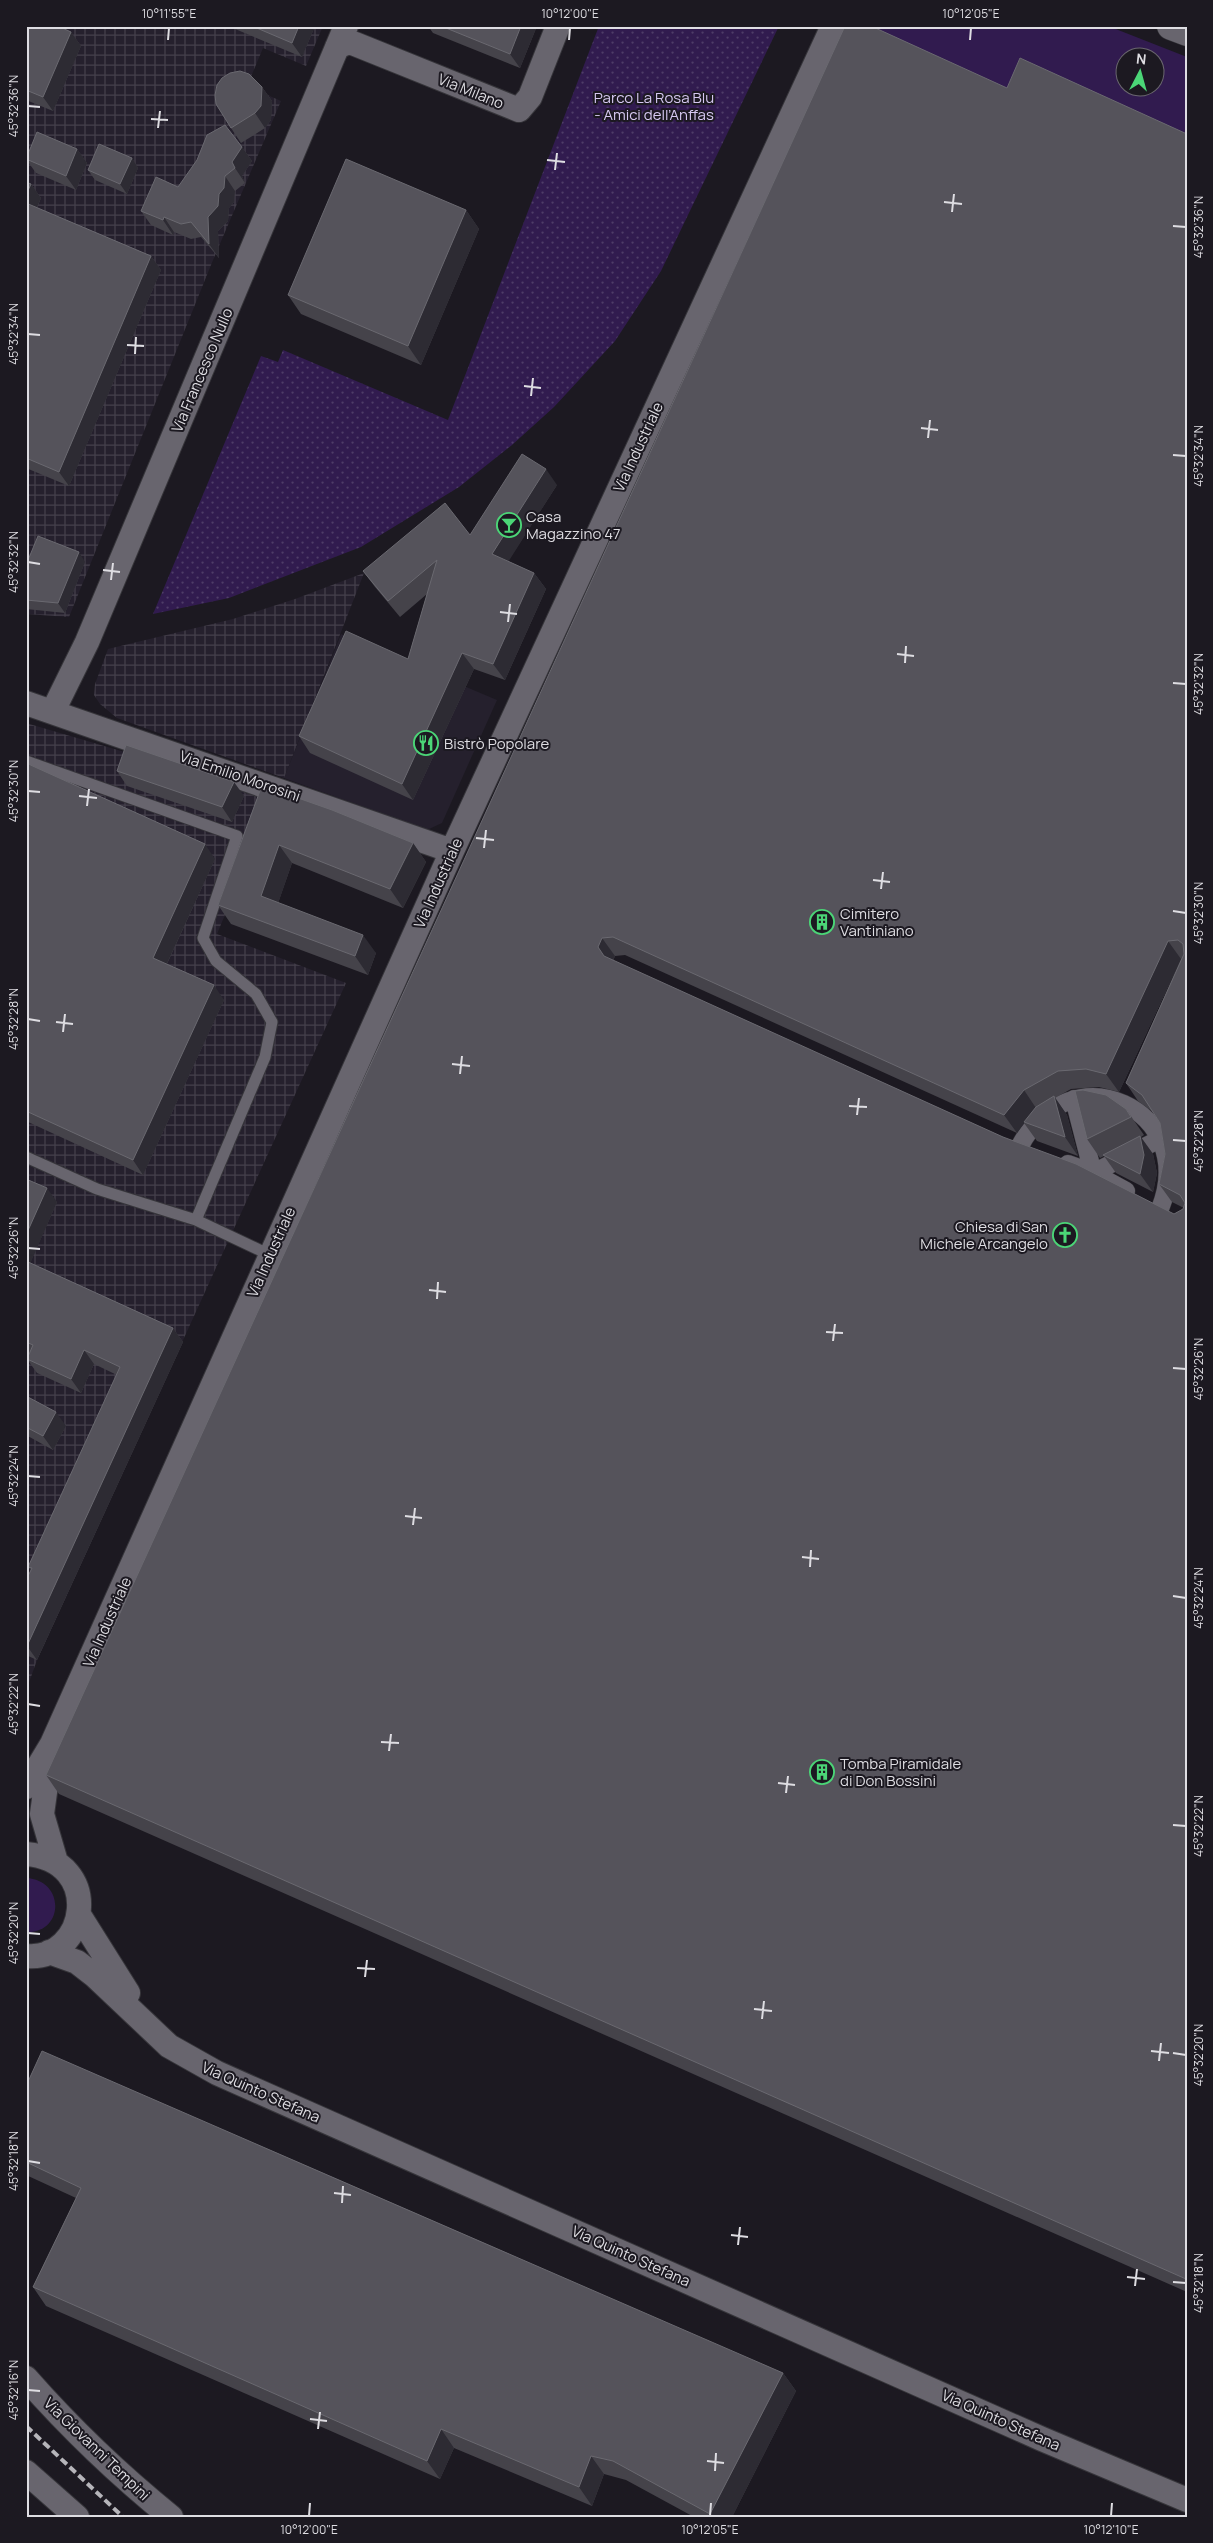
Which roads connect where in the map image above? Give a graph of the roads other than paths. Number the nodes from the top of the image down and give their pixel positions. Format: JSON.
{"nodes":[{"id":1,"x":558,"y":26,"type":"edge"},
{"id":2,"x":833,"y":26,"type":"edge"},
{"id":3,"x":1171,"y":26,"type":"edge"},
{"id":4,"x":1187,"y":32,"type":"edge"},
{"id":5,"x":342,"y":36,"type":"edge"},
{"id":6,"x":26,"y":703,"type":"edge"},
{"id":7,"x":53,"y":711,"type":"junction"},
{"id":8,"x":26,"y":761,"type":"edge"},
{"id":9,"x":452,"y":851,"type":"junction"},
{"id":10,"x":1133,"y":1088,"type":"edge"},
{"id":11,"x":1074,"y":1099,"type":"junction"},
{"id":12,"x":1125,"y":1105,"type":"junction"},
{"id":13,"x":1002,"y":1138,"type":"edge"},
{"id":14,"x":1160,"y":1139,"type":"junction"},
{"id":15,"x":1020,"y":1146,"type":"junction"},
{"id":16,"x":1038,"y":1153,"type":"edge"},
{"id":17,"x":26,"y":1157,"type":"edge"},
{"id":18,"x":1057,"y":1160,"type":"edge"},
{"id":19,"x":1094,"y":1173,"type":"junction"},
{"id":20,"x":1160,"y":1210,"type":"junction"},
{"id":21,"x":1178,"y":1218,"type":"edge"},
{"id":22,"x":196,"y":1220,"type":"junction"},
{"id":23,"x":270,"y":1254,"type":"junction"},
{"id":24,"x":52,"y":1744,"type":"junction"},
{"id":25,"x":26,"y":1787,"type":"edge"},
{"id":26,"x":26,"y":1854,"type":"edge"},
{"id":27,"x":56,"y":1862,"type":"junction"},
{"id":28,"x":79,"y":1915,"type":"junction"},
{"id":29,"x":33,"y":1956,"type":"edge"},
{"id":30,"x":154,"y":2032,"type":"junction"},
{"id":31,"x":26,"y":2378,"type":"edge"},
{"id":32,"x":1114,"y":2469,"type":"junction"},
{"id":33,"x":26,"y":2472,"type":"edge"},
{"id":34,"x":1187,"y":2487,"type":"edge"},
{"id":35,"x":1187,"y":2500,"type":"edge"},
{"id":36,"x":77,"y":2517,"type":"edge"},
{"id":37,"x":170,"y":2517,"type":"edge"}],
"edges":[{"from":1,"to":5,"type":"street","name":"Via Milano"},
{"from":2,"to":9,"type":"street","name":"Via Industriale"},
{"from":3,"to":4,"type":"main road"},
{"from":5,"to":7,"type":"street","name":"Via Francesco Nullo"},
{"from":6,"to":7,"type":"street","name":"Via Emilio Morosini"},
{"from":7,"to":9,"type":"street","name":"Via Emilio Morosini"},
{"from":8,"to":22,"type":"lane"},
{"from":9,"to":23,"type":"street","name":"Via Industriale"},
{"from":10,"to":12,"type":"street"},
{"from":11,"to":12,"type":"street"},
{"from":11,"to":15,"type":"street"},
{"from":11,"to":19,"type":"street"},
{"from":12,"to":14,"type":"street"},
{"from":13,"to":15,"type":"street"},
{"from":14,"to":19,"type":"street"},
{"from":14,"to":20,"type":"street"},
{"from":15,"to":16,"type":"street"},
{"from":17,"to":22,"type":"lane"},
{"from":18,"to":19,"type":"street"},
{"from":19,"to":20,"type":"street"},
{"from":20,"to":21,"type":"street"},
{"from":22,"to":23,"type":"lane"},
{"from":23,"to":24,"type":"street","name":"Via Industriale"},
{"from":24,"to":25,"type":"street","name":"Via Industriale"},
{"from":24,"to":27,"type":"street","name":"Via Industriale"},
{"from":26,"to":27,"type":"street"},
{"from":27,"to":28,"type":"street"},
{"from":28,"to":29,"type":"street"},
{"from":28,"to":30,"type":"street","name":"Via Quinto Stefana"},
{"from":29,"to":30,"type":"street","name":"Via Quinto Stefana"},
{"from":30,"to":32,"type":"street","name":"Via Quinto Stefana"},
{"from":31,"to":37,"type":"street","name":"Via Giovanni Tempini"},
{"from":32,"to":34,"type":"street","name":"Via Quinto Stefana"},
{"from":32,"to":35,"type":"street","name":"Via Quinto Stefana"},
{"from":33,"to":36,"type":"street"}]}
